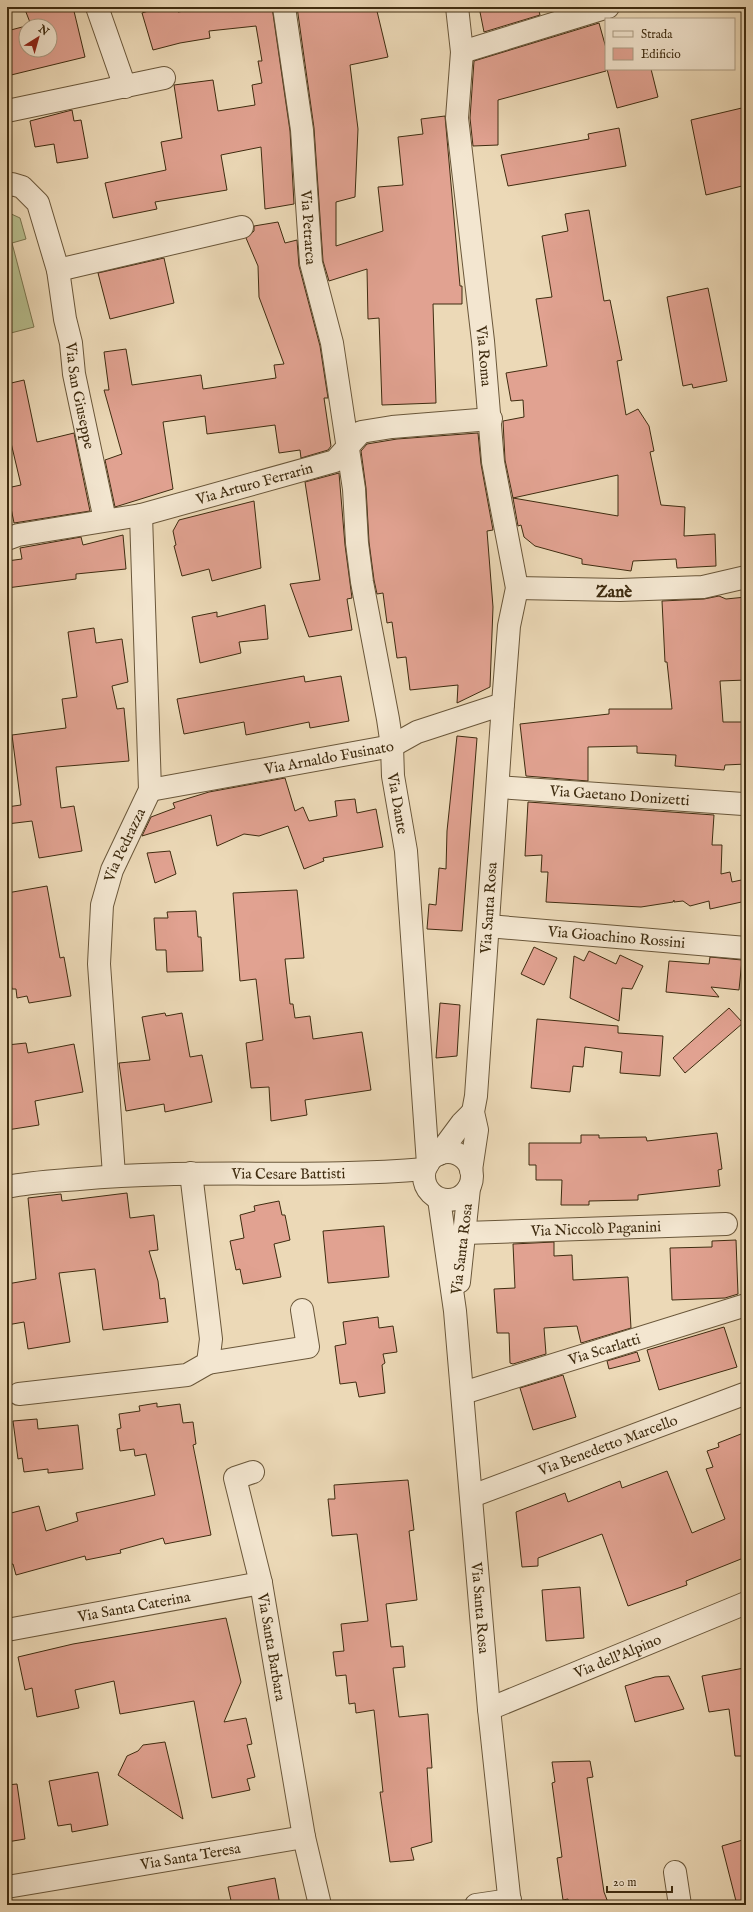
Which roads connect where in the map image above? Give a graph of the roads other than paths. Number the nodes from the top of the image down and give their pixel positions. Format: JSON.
{"nodes":[{"id":1,"x":97,"y":7,"type":"edge"},
{"id":2,"x":284,"y":7,"type":"edge"},
{"id":3,"x":457,"y":7,"type":"edge"},
{"id":4,"x":608,"y":7,"type":"edge"},
{"id":5,"x":462,"y":52,"type":"junction"},
{"id":6,"x":164,"y":78,"type":"dead end"},
{"id":7,"x":125,"y":87,"type":"junction"},
{"id":8,"x":7,"y":111,"type":"edge"},
{"id":9,"x":9,"y":179,"type":"edge"},
{"id":10,"x":242,"y":227,"type":"dead end"},
{"id":11,"x":58,"y":270,"type":"junction"},
{"id":12,"x":491,"y":419,"type":"junction"},
{"id":13,"x":348,"y":446,"type":"junction"},
{"id":14,"x":141,"y":515,"type":"junction"},
{"id":15,"x":105,"y":520,"type":"junction"},
{"id":16,"x":7,"y":539,"type":"edge"},
{"id":17,"x":746,"y":577,"type":"edge"},
{"id":18,"x":517,"y":588,"type":"junction"},
{"id":19,"x":503,"y":704,"type":"junction"},
{"id":20,"x":392,"y":746,"type":"junction"},
{"id":21,"x":498,"y":787,"type":"junction"},
{"id":22,"x":150,"y":790,"type":"junction"},
{"id":23,"x":743,"y":804,"type":"dead end"},
{"id":24,"x":488,"y":926,"type":"junction"},
{"id":25,"x":746,"y":948,"type":"edge"},
{"id":26,"x":473,"y":1112,"type":"junction"},
{"id":27,"x":429,"y":1167,"type":"junction"},
{"id":28,"x":191,"y":1173,"type":"junction"},
{"id":29,"x":114,"y":1175,"type":"junction"},
{"id":30,"x":470,"y":1179,"type":"junction"},
{"id":31,"x":7,"y":1187,"type":"edge"},
{"id":32,"x":439,"y":1199,"type":"junction"},
{"id":33,"x":726,"y":1224,"type":"dead end"},
{"id":34,"x":465,"y":1233,"type":"junction"},
{"id":35,"x":746,"y":1305,"type":"edge"},
{"id":36,"x":302,"y":1310,"type":"dead end"},
{"id":37,"x":455,"y":1311,"type":"junction"},
{"id":38,"x":208,"y":1363,"type":"junction"},
{"id":39,"x":463,"y":1393,"type":"junction"},
{"id":40,"x":19,"y":1394,"type":"dead end"},
{"id":41,"x":744,"y":1394,"type":"dead end"},
{"id":42,"x":253,"y":1472,"type":"dead end"},
{"id":43,"x":472,"y":1496,"type":"junction"},
{"id":44,"x":261,"y":1582,"type":"junction"},
{"id":45,"x":746,"y":1603,"type":"edge"},
{"id":46,"x":7,"y":1630,"type":"edge"},
{"id":47,"x":489,"y":1709,"type":"junction"},
{"id":48,"x":304,"y":1836,"type":"junction"},
{"id":49,"x":675,"y":1872,"type":"dead end"},
{"id":50,"x":7,"y":1887,"type":"edge"},
{"id":51,"x":510,"y":1902,"type":"edge"},
{"id":52,"x":320,"y":1905,"type":"edge"},
{"id":53,"x":476,"y":1905,"type":"edge"},
{"id":54,"x":680,"y":1905,"type":"edge"}],
"edges":[{"from":1,"to":7,"type":"street"},
{"from":2,"to":13,"type":"street","name":"Via Petrarca"},
{"from":3,"to":5,"type":"street","name":"Via Roma"},
{"from":4,"to":5,"type":"street"},
{"from":5,"to":12,"type":"street","name":"Via Roma"},
{"from":6,"to":7,"type":"street"},
{"from":7,"to":8,"type":"street"},
{"from":9,"to":11,"type":"street","name":"Via San Giuseppe"},
{"from":10,"to":11,"type":"street"},
{"from":11,"to":15,"type":"street","name":"Via San Giuseppe"},
{"from":12,"to":13,"type":"street","name":"Via Arturo Ferrarin"},
{"from":12,"to":18,"type":"street","name":"Via Roma"},
{"from":13,"to":14,"type":"street","name":"Via Arturo Ferrarin"},
{"from":13,"to":20,"type":"street","name":"Via Dante"},
{"from":14,"to":15,"type":"street","name":"Via Arturo Ferrarin"},
{"from":14,"to":22,"type":"street","name":"Via Pedrazza"},
{"from":15,"to":16,"type":"street","name":"Via Arturo Ferrarin"},
{"from":17,"to":18,"type":"street"},
{"from":18,"to":19,"type":"street","name":"Via Roma"},
{"from":19,"to":20,"type":"street","name":"Via Arnaldo Fusinato"},
{"from":19,"to":21,"type":"street","name":"Via Santa Rosa"},
{"from":20,"to":22,"type":"street","name":"Via Arnaldo Fusinato"},
{"from":20,"to":27,"type":"street","name":"Via Dante"},
{"from":21,"to":23,"type":"street","name":"Via Gaetano Donizetti"},
{"from":21,"to":24,"type":"street","name":"Via Santa Rosa"},
{"from":22,"to":29,"type":"street","name":"Via Pedrazza"},
{"from":24,"to":25,"type":"street","name":"Via Gioachino Rossini"},
{"from":24,"to":26,"type":"street","name":"Via Santa Rosa"},
{"from":26,"to":27,"type":"street"},
{"from":26,"to":30,"type":"street","name":"Via Santa Rosa"},
{"from":27,"to":28,"type":"street","name":"Via Cesare Battisti"},
{"from":27,"to":30,"type":"street"},
{"from":27,"to":32,"type":"street","name":"Via Santa Rosa"},
{"from":28,"to":29,"type":"street","name":"Via Cesare Battisti"},
{"from":28,"to":38,"type":"street"},
{"from":29,"to":31,"type":"street","name":"Via Cesare Battisti"},
{"from":30,"to":32,"type":"street","name":"Via Santa Rosa"},
{"from":30,"to":34,"type":"street","name":"Via Santa Rosa"},
{"from":32,"to":37,"type":"street","name":"Via Santa Rosa"},
{"from":33,"to":34,"type":"street","name":"Via Niccolò Paganini"},
{"from":34,"to":37,"type":"street","name":"Via Santa Rosa"},
{"from":35,"to":39,"type":"street","name":"Via Scarlatti"},
{"from":36,"to":38,"type":"street"},
{"from":37,"to":39,"type":"street","name":"Via Santa Rosa"},
{"from":38,"to":40,"type":"street"},
{"from":39,"to":43,"type":"street","name":"Via Santa Rosa"},
{"from":41,"to":43,"type":"street","name":"Via Benedetto Marcello"},
{"from":42,"to":44,"type":"street","name":"Via Santa Barbara"},
{"from":43,"to":47,"type":"street","name":"Via Santa Rosa"},
{"from":44,"to":46,"type":"street","name":"Via Santa Caterina"},
{"from":44,"to":48,"type":"street","name":"Via Santa Barbara"},
{"from":45,"to":47,"type":"street","name":"Via dell'Alpino"},
{"from":47,"to":51,"type":"street","name":"Via Santa Rosa"},
{"from":48,"to":50,"type":"street","name":"Via Santa Teresa"},
{"from":48,"to":52,"type":"street"},
{"from":49,"to":54,"type":"street"},
{"from":51,"to":53,"type":"street"}]}
